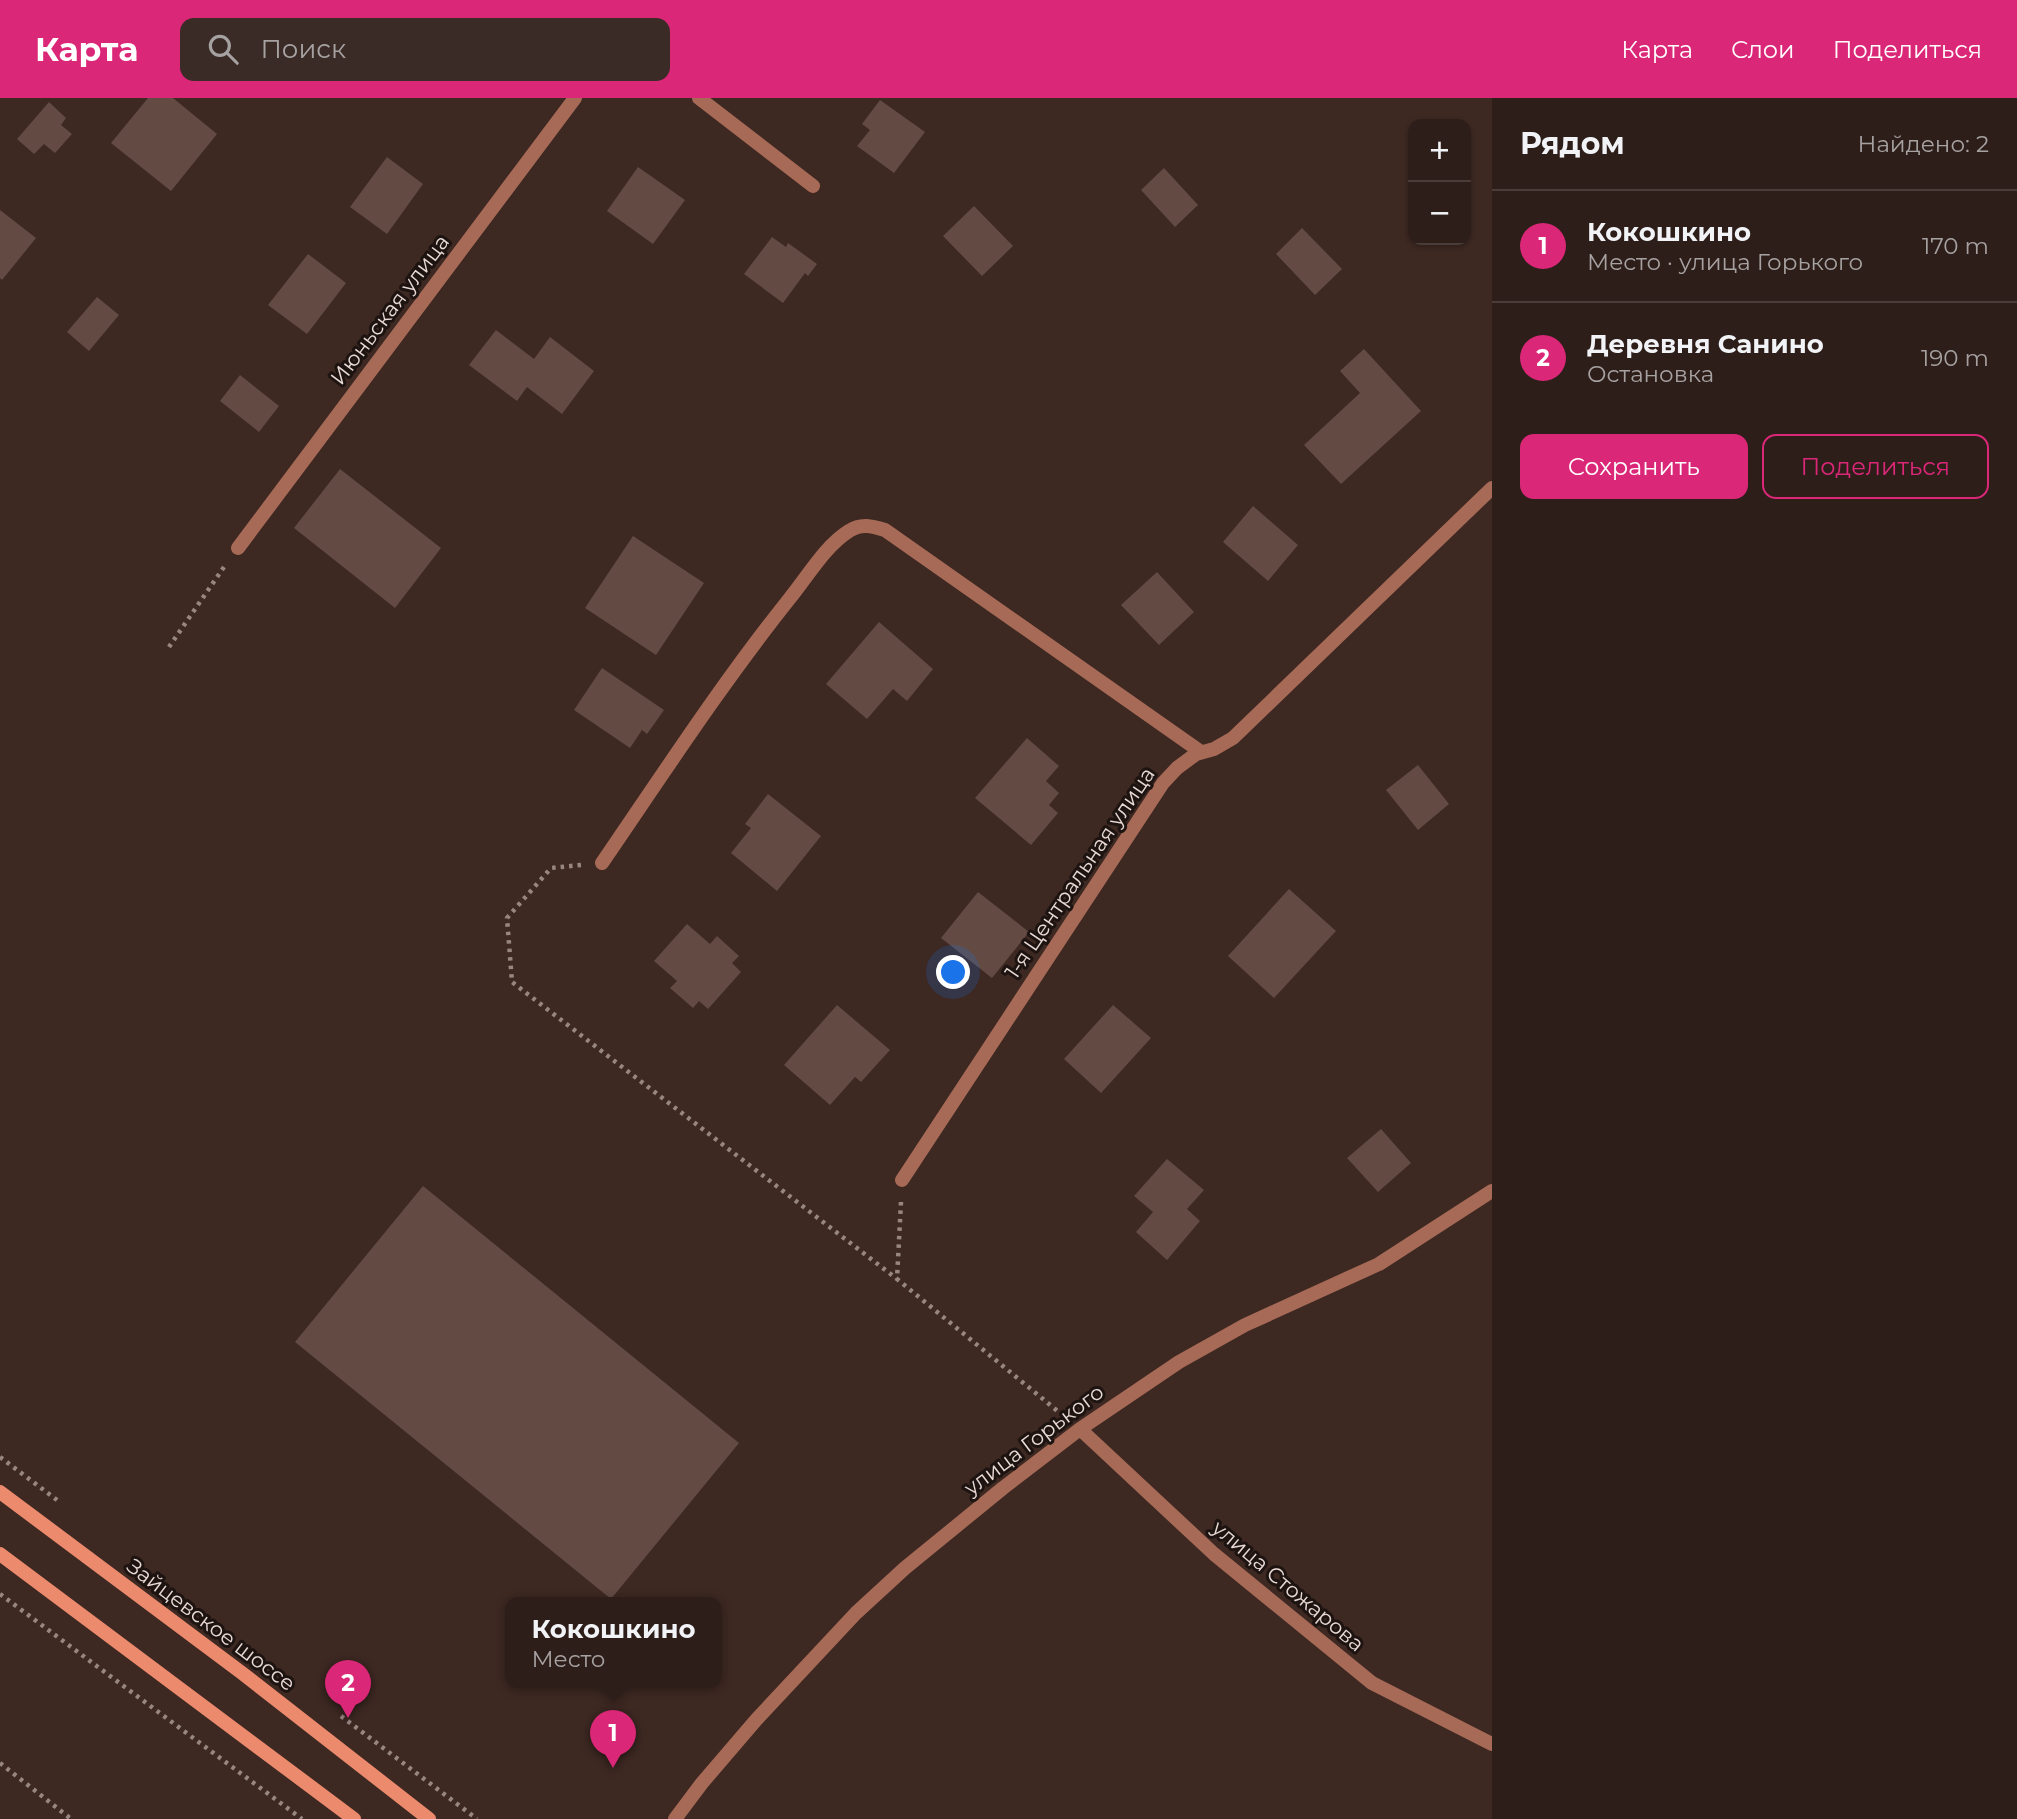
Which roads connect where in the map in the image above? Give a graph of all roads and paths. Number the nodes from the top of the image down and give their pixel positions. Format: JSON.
{"nodes":[{"id":1,"x":575,"y":98,"type":"edge"},
{"id":2,"x":699,"y":98,"type":"edge"},
{"id":3,"x":813,"y":186,"type":"dead end"},
{"id":4,"x":1492,"y":488,"type":"edge"},
{"id":5,"x":238,"y":548,"type":"joint"},
{"id":6,"x":169,"y":647,"type":"dead end"},
{"id":7,"x":1201,"y":752,"type":"junction"},
{"id":8,"x":602,"y":863,"type":"joint"},
{"id":9,"x":902,"y":1180,"type":"joint"},
{"id":10,"x":1492,"y":1191,"type":"edge"},
{"id":11,"x":897,"y":1279,"type":"junction"},
{"id":12,"x":1080,"y":1429,"type":"junction"},
{"id":13,"x":0,"y":1492,"type":"edge"},
{"id":14,"x":0,"y":1554,"type":"edge"},
{"id":15,"x":0,"y":1594,"type":"edge"},
{"id":16,"x":1492,"y":1744,"type":"edge"},
{"id":17,"x":0,"y":1763,"type":"edge"},
{"id":18,"x":71,"y":1819,"type":"edge"},
{"id":19,"x":302,"y":1819,"type":"edge"},
{"id":20,"x":354,"y":1819,"type":"edge"},
{"id":21,"x":429,"y":1819,"type":"edge"},
{"id":22,"x":675,"y":1819,"type":"edge"}],
"edges":[{"from":1,"to":5,"type":"street","name":"Июньская улица"},
{"from":2,"to":3,"type":"street"},
{"from":4,"to":7,"type":"street","name":"1-я Центральная улица"},
{"from":5,"to":6,"type":"path"},
{"from":7,"to":8,"type":"street"},
{"from":7,"to":9,"type":"street","name":"1-я Центральная улица"},
{"from":8,"to":11,"type":"path"},
{"from":9,"to":11,"type":"path"},
{"from":10,"to":12,"type":"street","name":"улица Горького"},
{"from":11,"to":12,"type":"path"},
{"from":12,"to":16,"type":"street","name":"улица Стожарова"},
{"from":12,"to":22,"type":"street","name":"улица Горького"},
{"from":13,"to":21,"type":"main road","name":"Зайцевское шоссе"},
{"from":14,"to":20,"type":"main road"},
{"from":15,"to":19,"type":"path"},
{"from":17,"to":18,"type":"path"}]}
